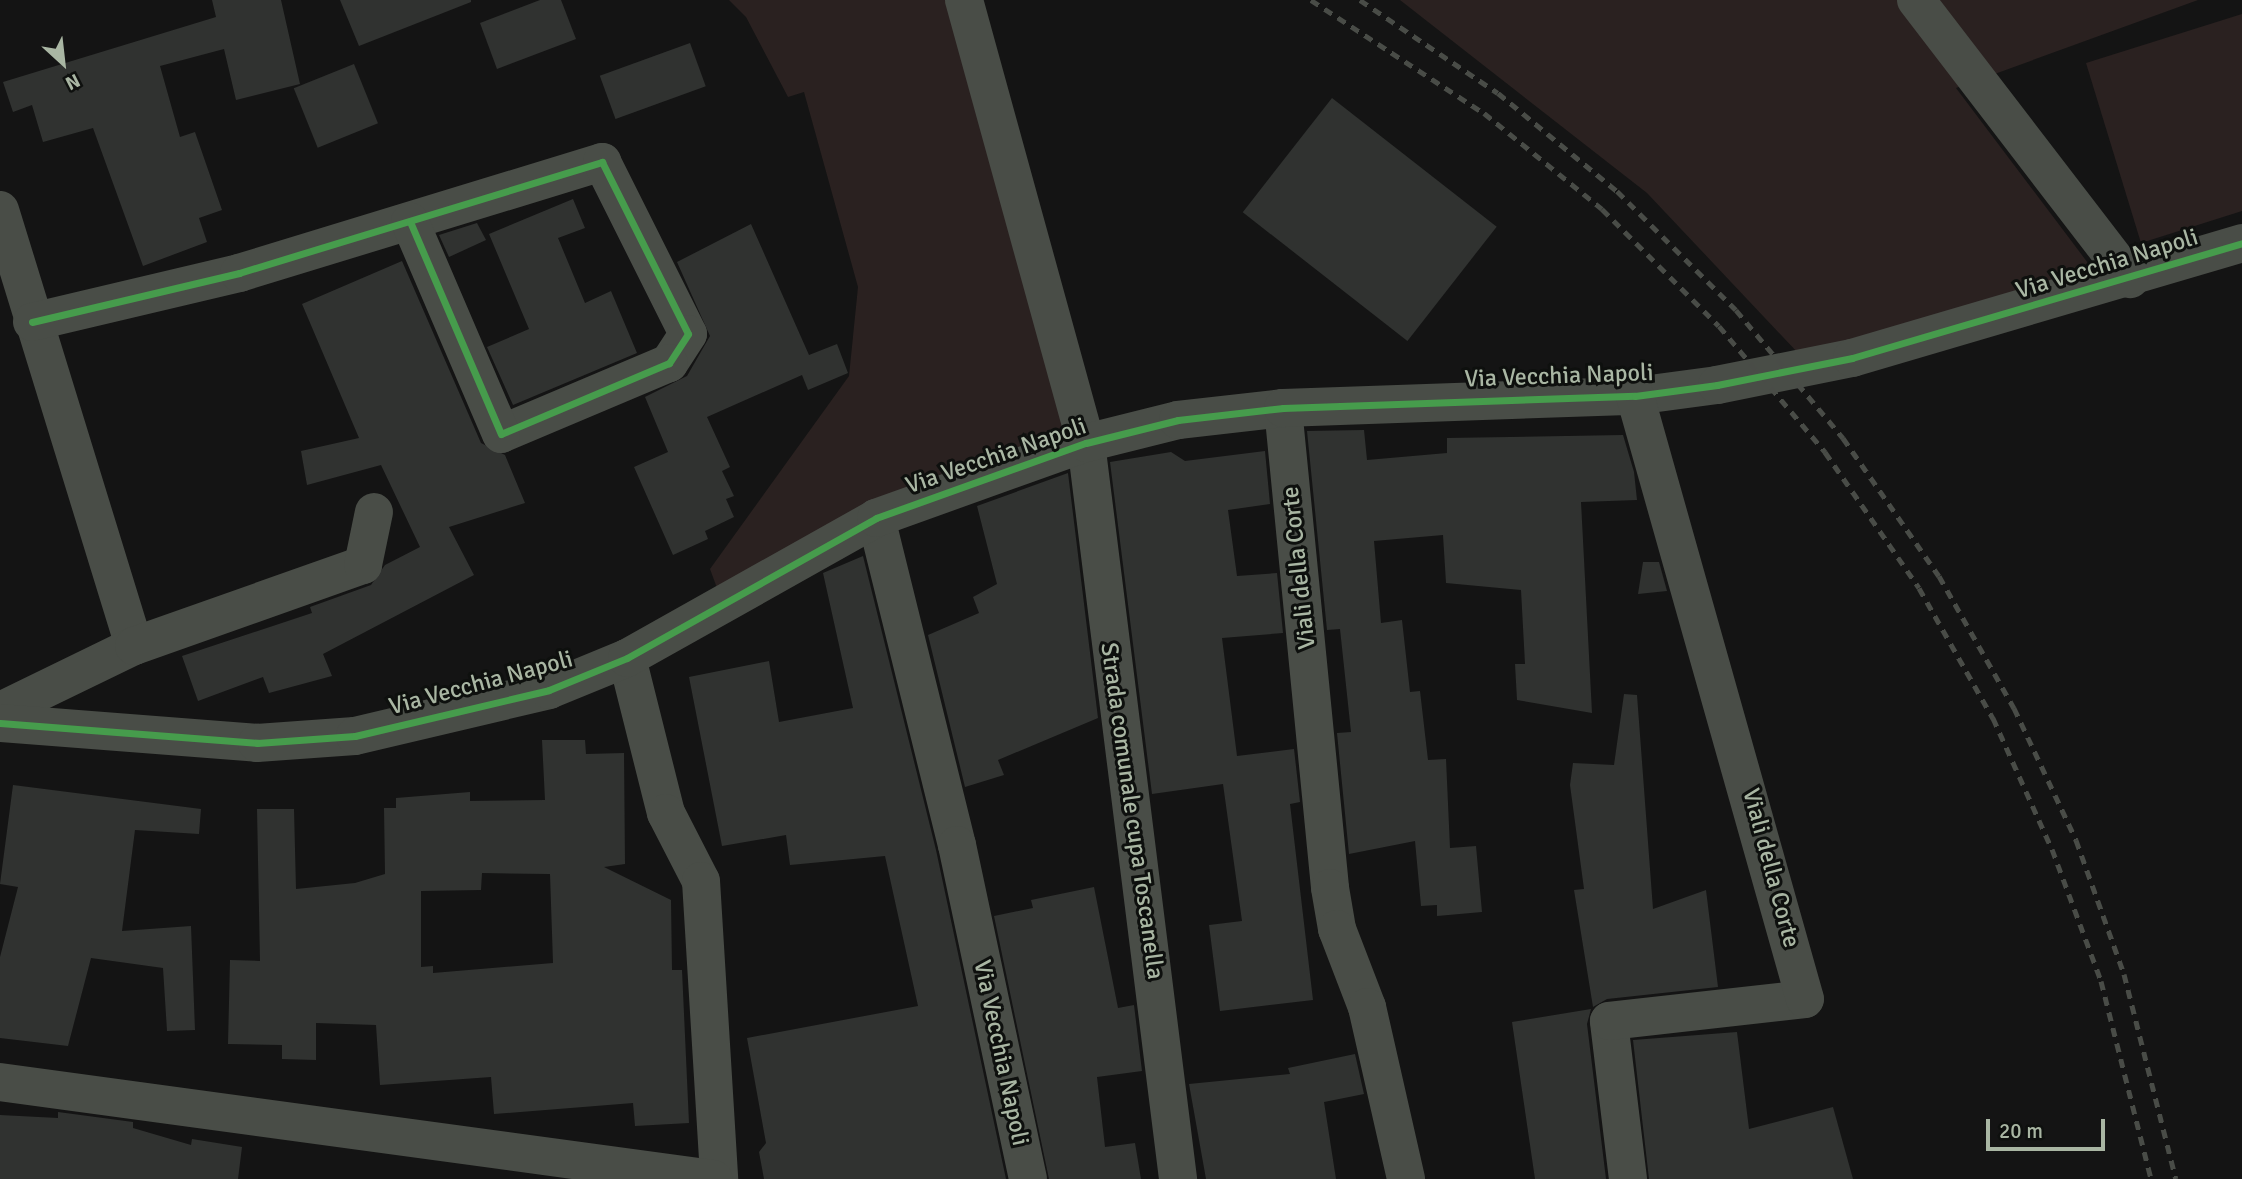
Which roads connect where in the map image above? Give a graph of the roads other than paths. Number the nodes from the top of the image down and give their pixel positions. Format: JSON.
{"nodes":[{"id":1,"x":964,"y":0,"type":"edge"},
{"id":2,"x":1916,"y":0,"type":"edge"},
{"id":3,"x":0,"y":210,"type":"edge"},
{"id":4,"x":410,"y":222,"type":"junction"},
{"id":5,"x":2242,"y":243,"type":"edge"},
{"id":6,"x":2130,"y":279,"type":"junction"},
{"id":7,"x":32,"y":322,"type":"junction"},
{"id":8,"x":1635,"y":396,"type":"junction"},
{"id":9,"x":1283,"y":408,"type":"junction"},
{"id":10,"x":1086,"y":443,"type":"junction"},
{"id":11,"x":374,"y":512,"type":"dead end"},
{"id":12,"x":876,"y":518,"type":"junction"},
{"id":13,"x":134,"y":646,"type":"junction"},
{"id":14,"x":627,"y":658,"type":"junction"},
{"id":15,"x":0,"y":711,"type":"edge"},
{"id":16,"x":0,"y":723,"type":"edge"},
{"id":17,"x":0,"y":1082,"type":"edge"},
{"id":18,"x":478,"y":1163,"type":"edge"},
{"id":19,"x":713,"y":1179,"type":"edge"},
{"id":20,"x":719,"y":1179,"type":"edge"},
{"id":21,"x":1028,"y":1179,"type":"edge"},
{"id":22,"x":1178,"y":1179,"type":"edge"},
{"id":23,"x":1406,"y":1179,"type":"edge"},
{"id":24,"x":1628,"y":1179,"type":"edge"}],
"edges":[{"from":1,"to":10,"type":"street","name":"Strada comunale cupa Toscanella"},
{"from":2,"to":6,"type":"street"},
{"from":3,"to":7,"type":"street"},
{"from":4,"to":4,"type":"street"},
{"from":4,"to":7,"type":"street"},
{"from":5,"to":6,"type":"street","name":"Via Vecchia Napoli"},
{"from":6,"to":8,"type":"street","name":"Via Vecchia Napoli"},
{"from":7,"to":13,"type":"street"},
{"from":8,"to":9,"type":"street","name":"Via Vecchia Napoli"},
{"from":8,"to":24,"type":"street","name":"Viali della Corte"},
{"from":9,"to":10,"type":"street","name":"Via Vecchia Napoli"},
{"from":9,"to":23,"type":"street","name":"Viali della Corte"},
{"from":10,"to":12,"type":"street","name":"Via Vecchia Napoli"},
{"from":10,"to":22,"type":"street","name":"Strada comunale cupa Toscanella"},
{"from":11,"to":13,"type":"street"},
{"from":12,"to":14,"type":"street","name":"Via Vecchia Napoli"},
{"from":12,"to":21,"type":"street","name":"Via Vecchia Napoli"},
{"from":13,"to":15,"type":"street"},
{"from":14,"to":16,"type":"street","name":"Via Vecchia Napoli"},
{"from":14,"to":20,"type":"street"},
{"from":17,"to":18,"type":"street"},
{"from":18,"to":19,"type":"street"}]}
